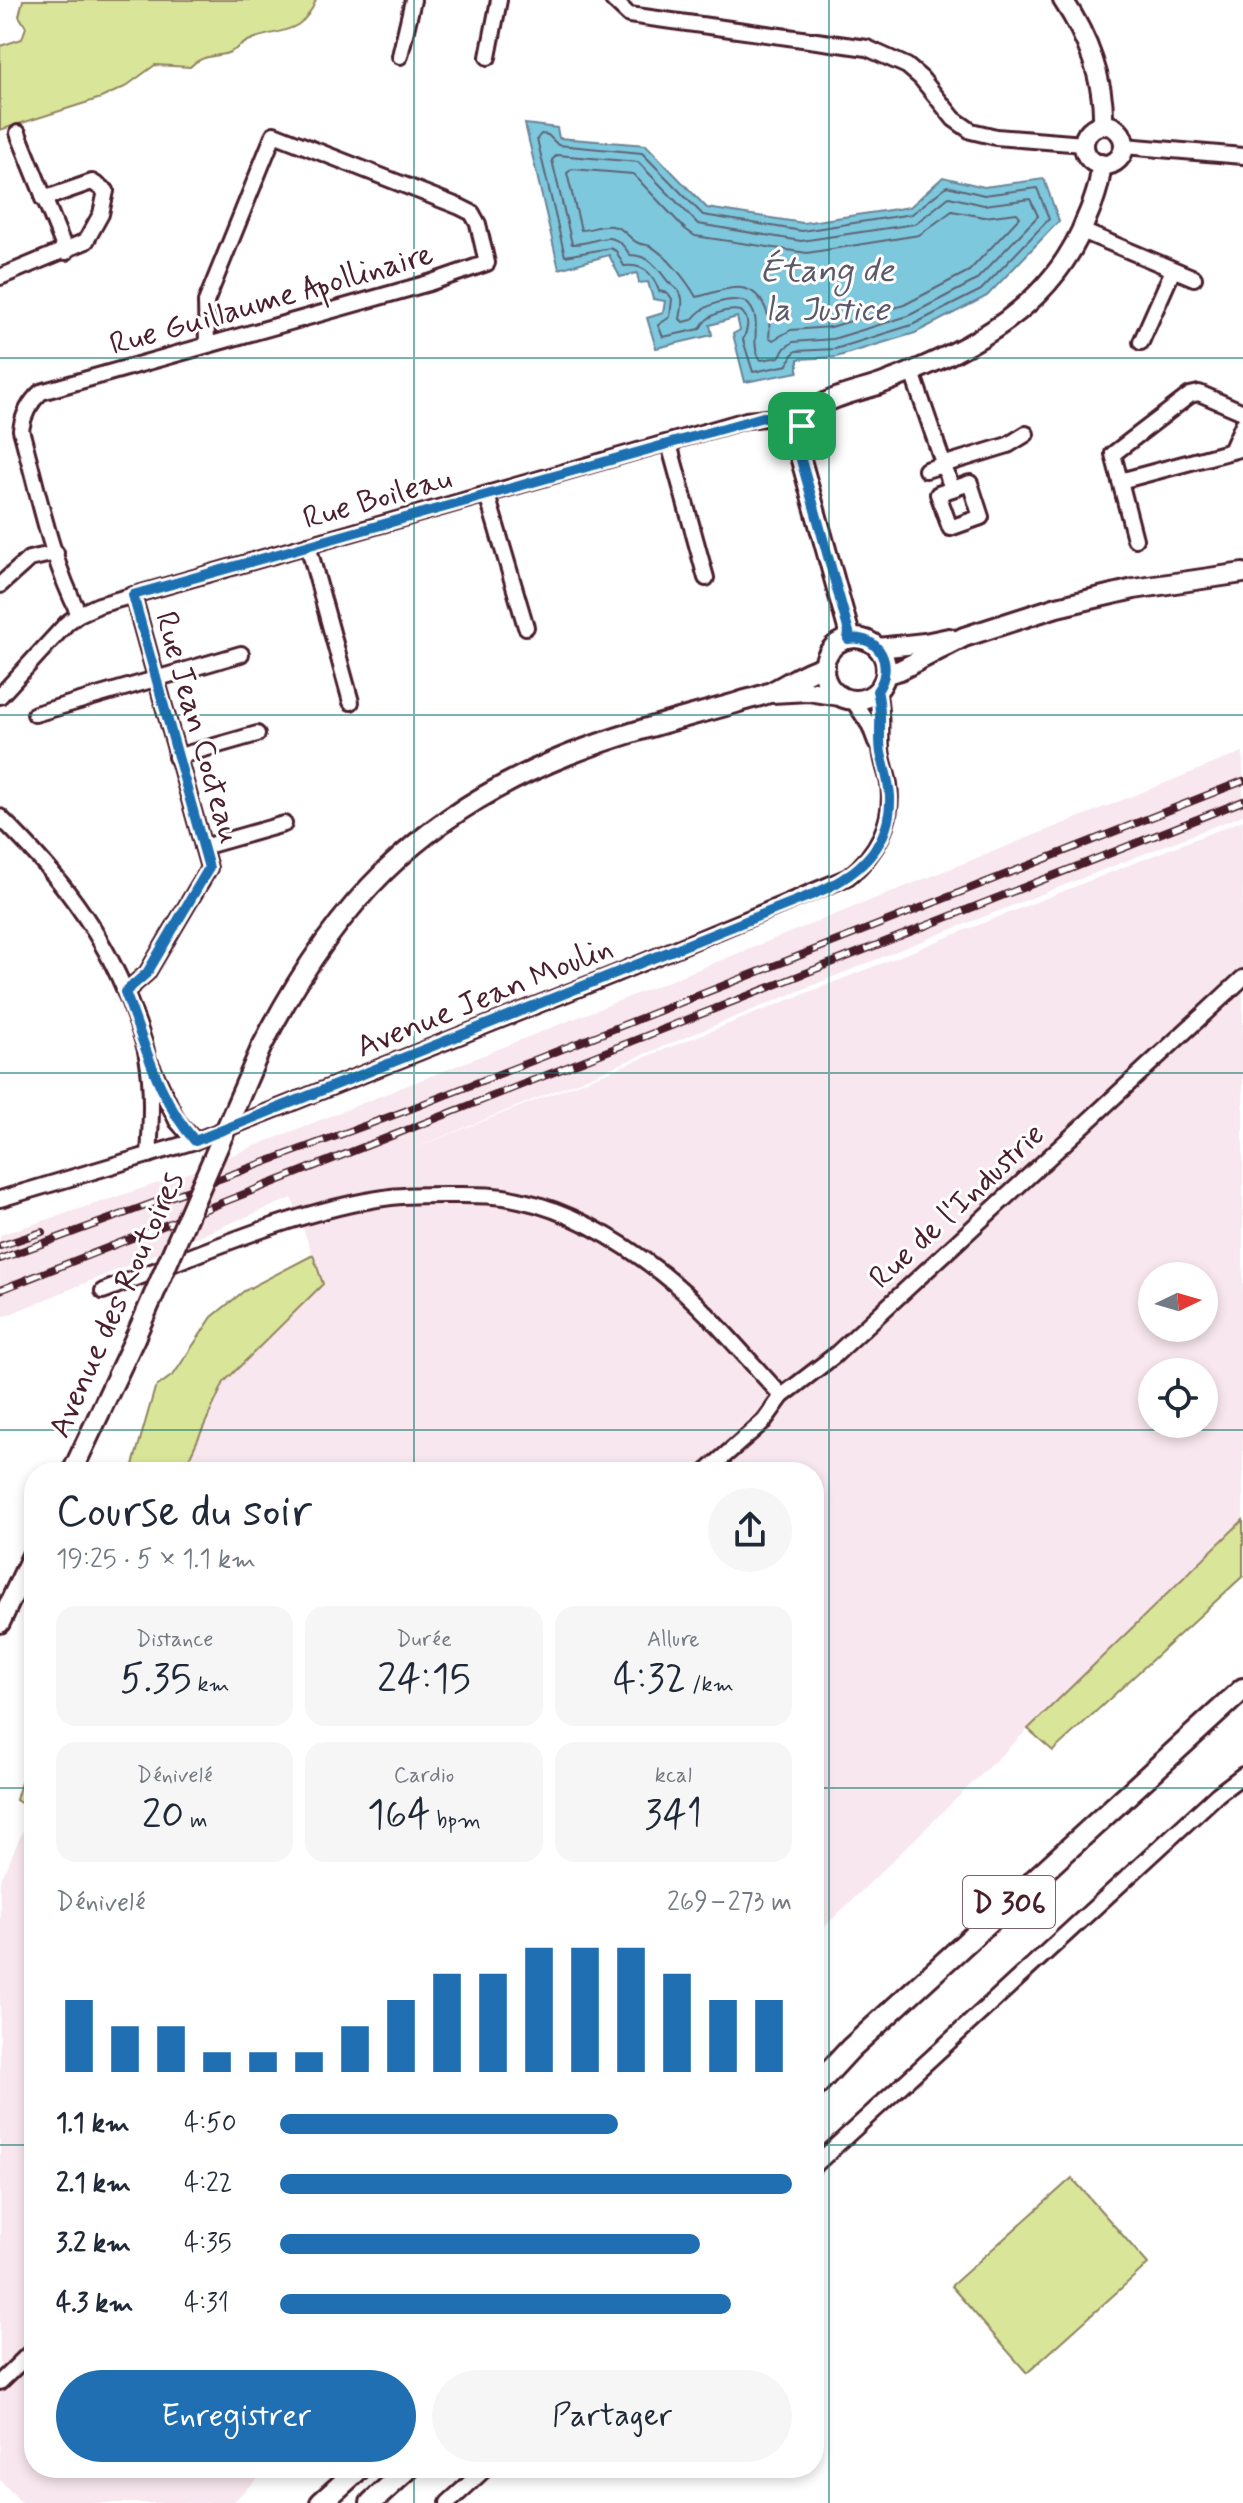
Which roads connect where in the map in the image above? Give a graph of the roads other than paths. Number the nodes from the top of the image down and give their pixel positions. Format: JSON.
{"nodes":[{"id":1,"x":413,"y":0,"type":"edge"},
{"id":2,"x":499,"y":0,"type":"edge"},
{"id":3,"x":613,"y":0,"type":"edge"},
{"id":4,"x":1063,"y":0,"type":"edge"},
{"id":5,"x":400,"y":56,"type":"dead end"},
{"id":6,"x":488,"y":57,"type":"dead end"},
{"id":7,"x":1103,"y":125,"type":"junction"},
{"id":8,"x":18,"y":133,"type":"dead end"},
{"id":9,"x":1084,"y":144,"type":"junction"},
{"id":10,"x":1124,"y":146,"type":"junction"},
{"id":11,"x":1243,"y":156,"type":"edge"},
{"id":12,"x":1101,"y":164,"type":"junction"},
{"id":13,"x":43,"y":199,"type":"junction"},
{"id":14,"x":1082,"y":231,"type":"junction"},
{"id":15,"x":66,"y":252,"type":"junction"},
{"id":16,"x":1173,"y":270,"type":"junction"},
{"id":17,"x":0,"y":277,"type":"edge"},
{"id":18,"x":1194,"y":278,"type":"dead end"},
{"id":19,"x":1141,"y":342,"type":"dead end"},
{"id":20,"x":207,"y":345,"type":"junction"},
{"id":21,"x":912,"y":372,"type":"junction"},
{"id":22,"x":1243,"y":412,"type":"edge"},
{"id":23,"x":1243,"y":424,"type":"edge"},
{"id":24,"x":802,"y":426,"type":"junction"},
{"id":25,"x":1026,"y":434,"type":"dead end"},
{"id":26,"x":669,"y":444,"type":"junction"},
{"id":27,"x":1237,"y":449,"type":"edge"},
{"id":28,"x":944,"y":465,"type":"junction"},
{"id":29,"x":926,"y":470,"type":"dead end"},
{"id":30,"x":1120,"y":481,"type":"junction"},
{"id":31,"x":952,"y":489,"type":"dead end"},
{"id":32,"x":487,"y":495,"type":"junction"},
{"id":33,"x":1135,"y":539,"type":"dead end"},
{"id":34,"x":308,"y":545,"type":"junction"},
{"id":35,"x":56,"y":553,"type":"junction"},
{"id":36,"x":1243,"y":573,"type":"edge"},
{"id":37,"x":706,"y":578,"type":"dead end"},
{"id":38,"x":0,"y":585,"type":"edge"},
{"id":39,"x":133,"y":595,"type":"junction"},
{"id":40,"x":79,"y":614,"type":"junction"},
{"id":41,"x":526,"y":627,"type":"dead end"},
{"id":42,"x":964,"y":637,"type":"junction"},
{"id":43,"x":848,"y":639,"type":"junction"},
{"id":44,"x":878,"y":648,"type":"junction"},
{"id":45,"x":241,"y":654,"type":"dead end"},
{"id":46,"x":825,"y":666,"type":"junction"},
{"id":47,"x":156,"y":679,"type":"junction"},
{"id":48,"x":881,"y":683,"type":"junction"},
{"id":49,"x":769,"y":693,"type":"junction"},
{"id":50,"x":0,"y":696,"type":"edge"},
{"id":51,"x":846,"y":698,"type":"junction"},
{"id":52,"x":351,"y":702,"type":"dead end"},
{"id":53,"x":35,"y":714,"type":"dead end"},
{"id":54,"x":257,"y":734,"type":"dead end"},
{"id":55,"x":881,"y":749,"type":"junction"},
{"id":56,"x":176,"y":757,"type":"junction"},
{"id":57,"x":0,"y":817,"type":"edge"},
{"id":58,"x":284,"y":824,"type":"dead end"},
{"id":59,"x":203,"y":847,"type":"junction"},
{"id":60,"x":1243,"y":978,"type":"edge"},
{"id":61,"x":125,"y":992,"type":"junction"},
{"id":62,"x":147,"y":1057,"type":"junction"},
{"id":63,"x":195,"y":1141,"type":"junction"},
{"id":64,"x":149,"y":1155,"type":"junction"},
{"id":65,"x":0,"y":1199,"type":"edge"},
{"id":66,"x":103,"y":1291,"type":"dead end"},
{"id":67,"x":782,"y":1396,"type":"junction"},
{"id":68,"x":77,"y":1462,"type":"edge"},
{"id":69,"x":717,"y":1462,"type":"edge"},
{"id":70,"x":24,"y":1572,"type":"edge"},
{"id":71,"x":0,"y":1623,"type":"edge"},
{"id":72,"x":1243,"y":1689,"type":"edge"},
{"id":73,"x":1243,"y":1775,"type":"edge"},
{"id":74,"x":851,"y":2048,"type":"junction"},
{"id":75,"x":824,"y":2067,"type":"edge"},
{"id":76,"x":824,"y":2077,"type":"edge"},
{"id":77,"x":824,"y":2157,"type":"edge"},
{"id":78,"x":24,"y":2359,"type":"edge"},
{"id":79,"x":0,"y":2382,"type":"edge"},
{"id":80,"x":349,"y":2478,"type":"edge"},
{"id":81,"x":398,"y":2478,"type":"edge"},
{"id":82,"x":475,"y":2478,"type":"edge"},
{"id":83,"x":321,"y":2503,"type":"edge"},
{"id":84,"x":371,"y":2503,"type":"edge"},
{"id":85,"x":448,"y":2503,"type":"edge"}],
"edges":[{"from":1,"to":5,"type":"street"},
{"from":2,"to":6,"type":"street"},
{"from":3,"to":9,"type":"street"},
{"from":4,"to":7,"type":"street"},
{"from":7,"to":9,"type":"street"},
{"from":7,"to":10,"type":"street"},
{"from":8,"to":13,"type":"street"},
{"from":9,"to":12,"type":"street"},
{"from":10,"to":11,"type":"street"},
{"from":10,"to":12,"type":"street"},
{"from":12,"to":14,"type":"street"},
{"from":13,"to":15,"type":"street"},
{"from":13,"to":15,"type":"street"},
{"from":14,"to":16,"type":"street"},
{"from":14,"to":21,"type":"street"},
{"from":15,"to":17,"type":"street"},
{"from":16,"to":18,"type":"street"},
{"from":16,"to":19,"type":"street"},
{"from":20,"to":20,"type":"street","name":"Rue Guillaume Apollinaire"},
{"from":20,"to":35,"type":"street","name":"Rue Guillaume Apollinaire"},
{"from":21,"to":24,"type":"street"},
{"from":21,"to":28,"type":"street"},
{"from":22,"to":30,"type":"street"},
{"from":23,"to":27,"type":"street"},
{"from":24,"to":26,"type":"street","name":"Rue Boileau"},
{"from":24,"to":43,"type":"street"},
{"from":25,"to":28,"type":"street"},
{"from":26,"to":32,"type":"street","name":"Rue Boileau"},
{"from":26,"to":37,"type":"street"},
{"from":27,"to":30,"type":"street"},
{"from":28,"to":29,"type":"street"},
{"from":28,"to":31,"type":"street"},
{"from":30,"to":33,"type":"street"},
{"from":32,"to":34,"type":"street","name":"Rue Boileau"},
{"from":32,"to":41,"type":"street"},
{"from":34,"to":39,"type":"street","name":"Rue Boileau"},
{"from":34,"to":52,"type":"street"},
{"from":35,"to":38,"type":"street"},
{"from":35,"to":40,"type":"street","name":"Rue Guillaume Apollinaire"},
{"from":36,"to":42,"type":"street","name":"Avenue des Routoires"},
{"from":39,"to":40,"type":"street","name":"Rue Boileau"},
{"from":39,"to":47,"type":"street","name":"Rue Jean Cocteau"},
{"from":40,"to":50,"type":"street","name":"Rue Boileau"},
{"from":42,"to":44,"type":"street","name":"Avenue des Routoires"},
{"from":42,"to":48,"type":"street","name":"Avenue des Routoires"},
{"from":43,"to":44,"type":"street","name":"Avenue des Routoires"},
{"from":43,"to":46,"type":"street","name":"Avenue des Routoires"},
{"from":44,"to":48,"type":"street"},
{"from":45,"to":47,"type":"street"},
{"from":46,"to":49,"type":"street","name":"Avenue des Routoires"},
{"from":46,"to":51,"type":"street"},
{"from":47,"to":53,"type":"street"},
{"from":47,"to":56,"type":"street","name":"Rue Jean Cocteau"},
{"from":48,"to":51,"type":"street","name":"Avenue des Routoires"},
{"from":48,"to":55,"type":"street"},
{"from":49,"to":51,"type":"street","name":"Avenue des Routoires"},
{"from":49,"to":68,"type":"street","name":"Avenue des Routoires","bridge":true},
{"from":51,"to":55,"type":"street"},
{"from":54,"to":56,"type":"street"},
{"from":55,"to":63,"type":"street","name":"Avenue Jean Moulin"},
{"from":56,"to":59,"type":"street","name":"Rue Jean Cocteau"},
{"from":57,"to":61,"type":"street"},
{"from":58,"to":59,"type":"street"},
{"from":59,"to":61,"type":"street","name":"Rue Jean Cocteau"},
{"from":60,"to":67,"type":"street","name":"Rue de l'Industrie"},
{"from":61,"to":62,"type":"street"},
{"from":62,"to":63,"type":"street"},
{"from":62,"to":64,"type":"street"},
{"from":63,"to":64,"type":"street","name":"Avenue Jean Moulin"},
{"from":64,"to":65,"type":"street","name":"Avenue Jean Moulin"},
{"from":66,"to":67,"type":"street"},
{"from":67,"to":69,"type":"street","name":"Rue de l'Industrie"},
{"from":70,"to":71,"type":"street"},
{"from":72,"to":74,"type":"main road","number":"D 306"},
{"from":73,"to":77,"type":"street"},
{"from":74,"to":75,"type":"main road","number":"D 306"},
{"from":74,"to":76,"type":"main road","number":"D 306"},
{"from":78,"to":79,"type":"street"},
{"from":80,"to":83,"type":"main road"},
{"from":81,"to":84,"type":"main road"},
{"from":82,"to":85,"type":"street"}]}
